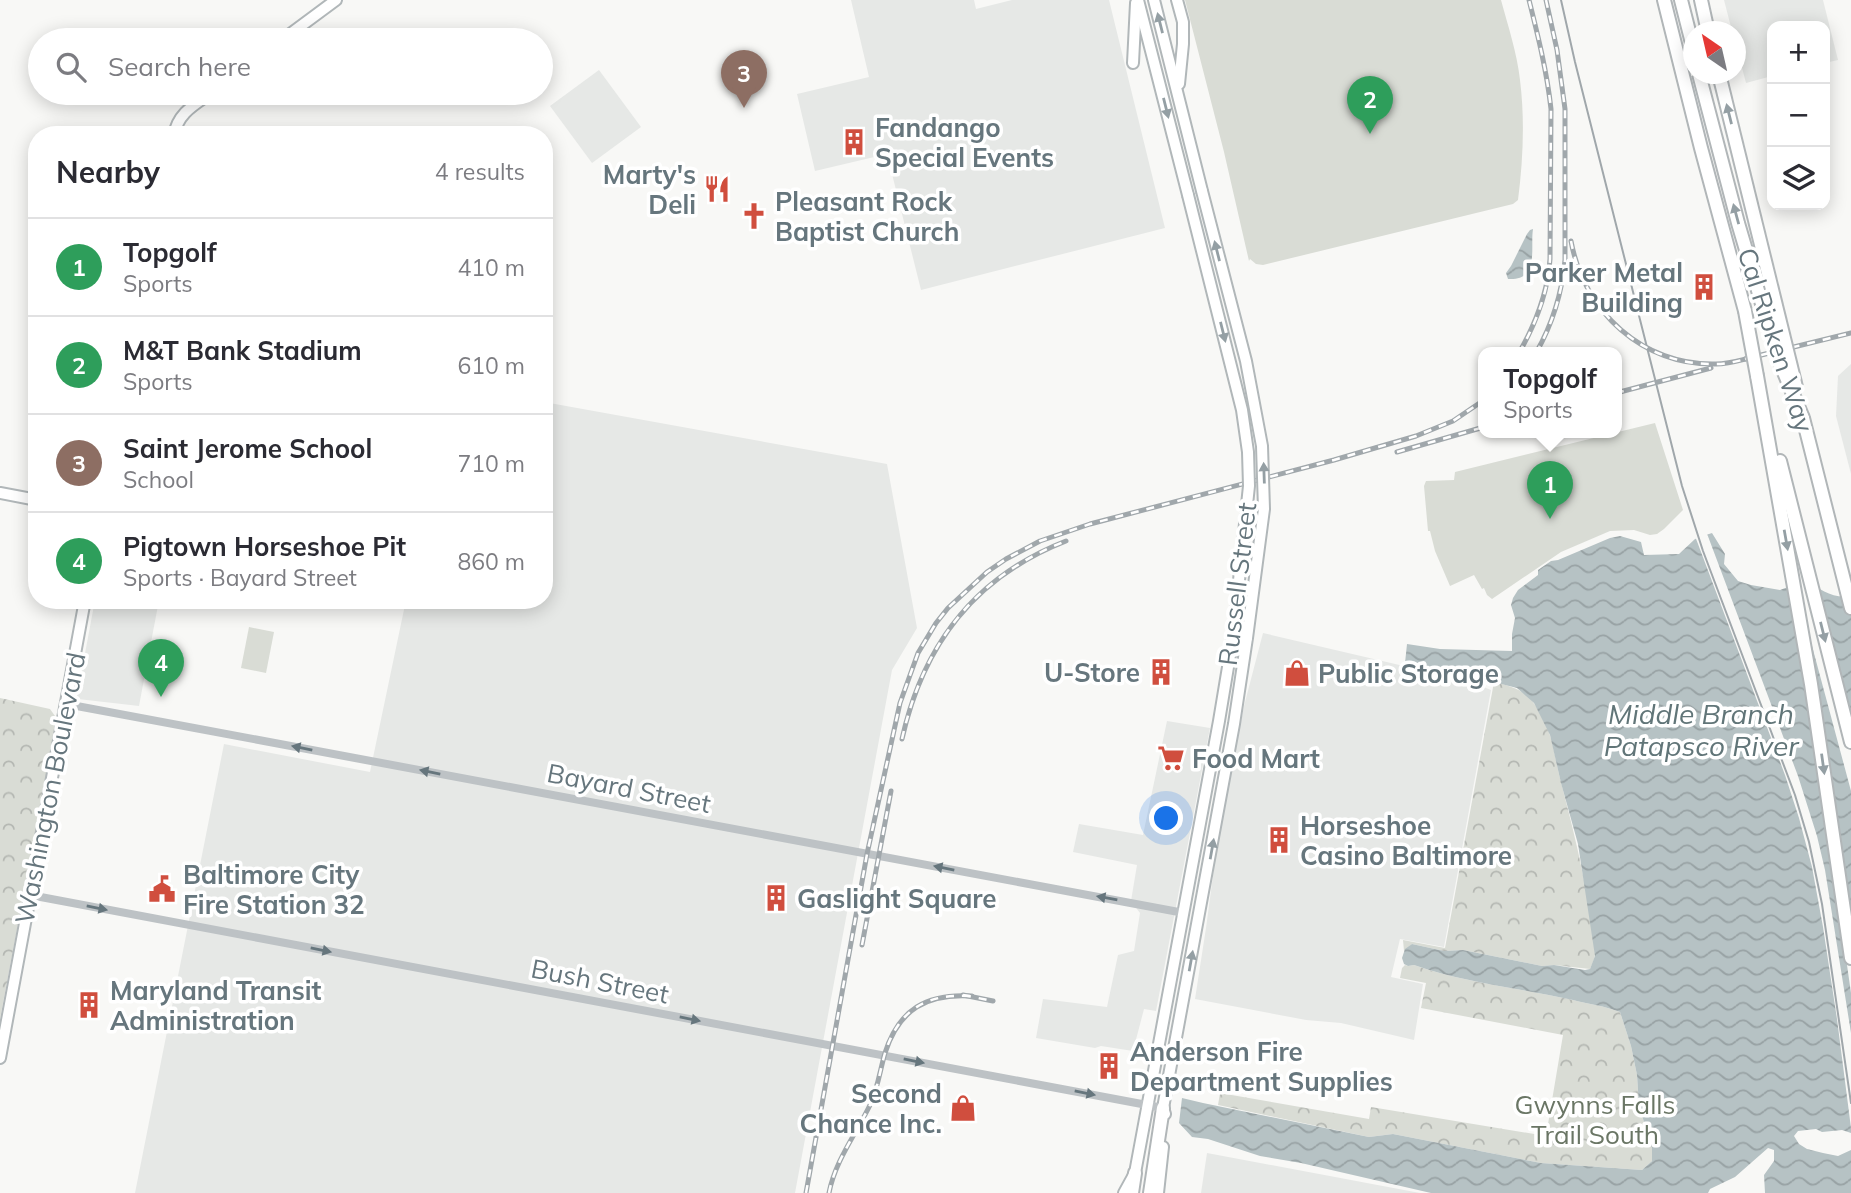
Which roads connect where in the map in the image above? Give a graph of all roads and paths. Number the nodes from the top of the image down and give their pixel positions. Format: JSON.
{"nodes":[{"id":1,"x":336,"y":0,"type":"edge"},
{"id":2,"x":1137,"y":0,"type":"edge"},
{"id":3,"x":1154,"y":0,"type":"edge"},
{"id":4,"x":1177,"y":0,"type":"edge"},
{"id":5,"x":1662,"y":0,"type":"edge"},
{"id":6,"x":1681,"y":0,"type":"edge"},
{"id":7,"x":1700,"y":0,"type":"edge"},
{"id":8,"x":1686,"y":21,"type":"edge"},
{"id":9,"x":1706,"y":21,"type":"edge"},
{"id":10,"x":298,"y":28,"type":"edge"},
{"id":11,"x":1133,"y":63,"type":"dead end"},
{"id":12,"x":1702,"y":84,"type":"edge"},
{"id":13,"x":1722,"y":84,"type":"edge"},
{"id":14,"x":1178,"y":94,"type":"junction"},
{"id":15,"x":196,"y":105,"type":"edge"},
{"id":16,"x":177,"y":126,"type":"edge"},
{"id":17,"x":1757,"y":376,"type":"junction"},
{"id":18,"x":1803,"y":418,"type":"junction"},
{"id":19,"x":0,"y":493,"type":"edge"},
{"id":20,"x":28,"y":498,"type":"edge"},
{"id":21,"x":1851,"y":608,"type":"edge"},
{"id":22,"x":83,"y":609,"type":"edge"},
{"id":23,"x":66,"y":704,"type":"junction"},
{"id":24,"x":1851,"y":742,"type":"edge"},
{"id":25,"x":30,"y":895,"type":"junction"},
{"id":26,"x":1184,"y":913,"type":"junction"},
{"id":27,"x":1851,"y":958,"type":"edge"},
{"id":28,"x":0,"y":1058,"type":"edge"},
{"id":29,"x":1146,"y":1104,"type":"junction"},
{"id":30,"x":1163,"y":1108,"type":"junction"},
{"id":31,"x":1135,"y":1173,"type":"junction"},
{"id":32,"x":1125,"y":1193,"type":"edge"},
{"id":33,"x":1132,"y":1193,"type":"edge"},
{"id":34,"x":1150,"y":1193,"type":"edge"},
{"id":35,"x":1158,"y":1193,"type":"edge"}],
"edges":[{"from":1,"to":10,"type":"main road"},
{"from":2,"to":11,"type":"main road"},
{"from":2,"to":26,"type":"main road","name":"Russell Street","one_way":true,"bridge":true},
{"from":14,"to":3,"type":"main road","name":"Russell Street","one_way":true},
{"from":4,"to":14,"type":"main road"},
{"from":5,"to":17,"type":"highway","name":"Cal Ripken Way","bridge":true},
{"from":6,"to":8,"type":"highway"},
{"from":7,"to":9,"type":"highway"},
{"from":18,"to":12,"type":"highway","name":"Cal Ripken Way","one_way":true,"bridge":true},
{"from":18,"to":13,"type":"highway","one_way":true,"bridge":true},
{"from":30,"to":14,"type":"main road","name":"Russell Street","one_way":true,"bridge":true},
{"from":15,"to":16,"type":"main road"},
{"from":17,"to":24,"type":"highway","one_way":true},
{"from":17,"to":27,"type":"highway","one_way":true},
{"from":18,"to":21,"type":"highway","name":"Cal Ripken Way"},
{"from":19,"to":20,"type":"main road"},
{"from":22,"to":23,"type":"main road","name":"Washington Boulevard"},
{"from":23,"to":25,"type":"main road","name":"Washington Boulevard"},
{"from":26,"to":23,"type":"street","name":"Bayard Street","one_way":true},
{"from":25,"to":28,"type":"main road","name":"Washington Boulevard"},
{"from":25,"to":29,"type":"street","name":"Bush Street","one_way":true},
{"from":26,"to":29,"type":"main road","name":"Russell Street"},
{"from":29,"to":30,"type":"street","name":"Bush Street"},
{"from":29,"to":31,"type":"main road","name":"Russell Street"},
{"from":30,"to":34,"type":"highway"},
{"from":30,"to":35,"type":"main road","name":"Russell Street"},
{"from":31,"to":32,"type":"main road","name":"Russell Street"},
{"from":31,"to":33,"type":"highway"}]}
